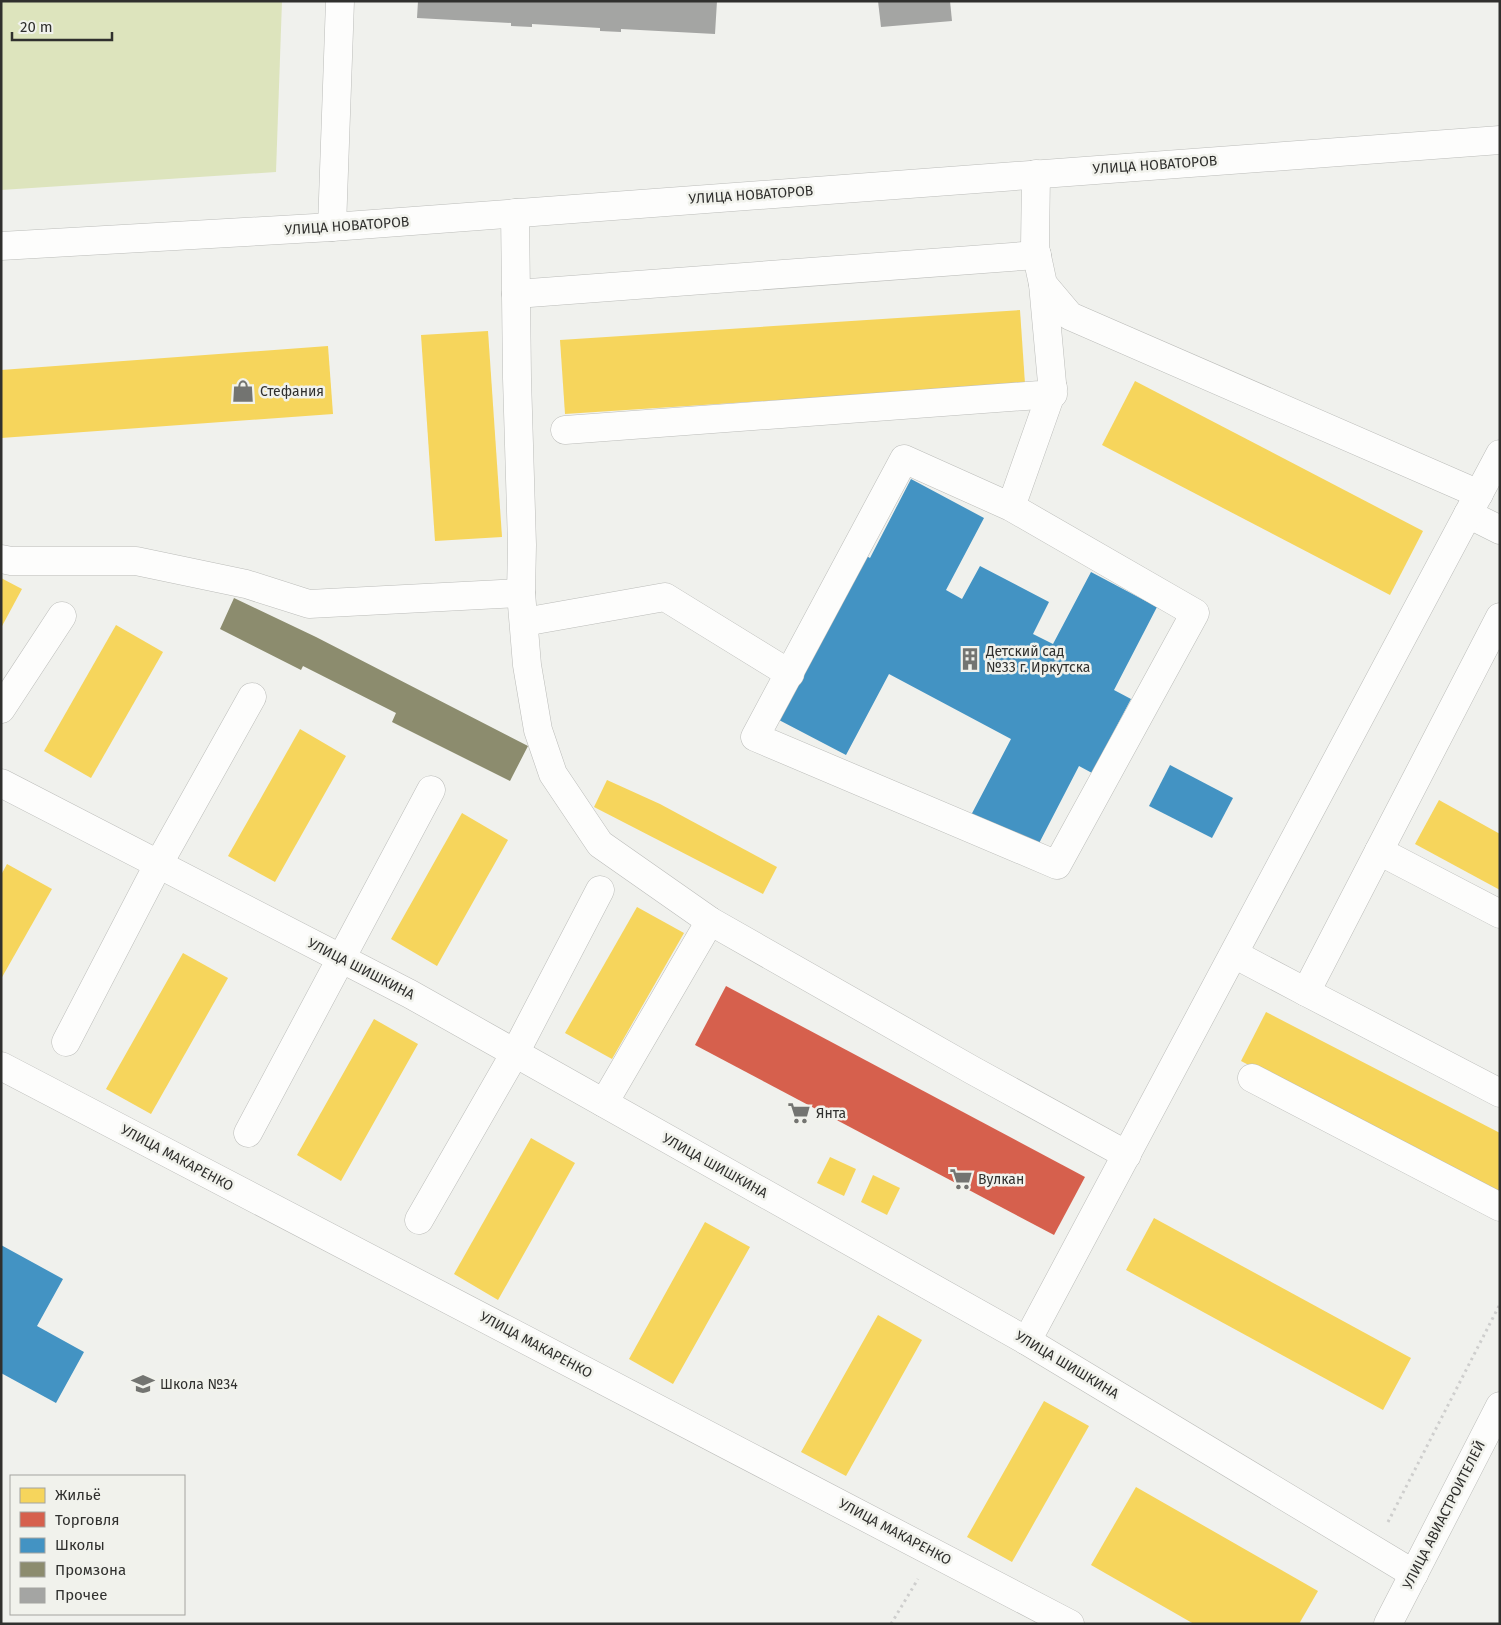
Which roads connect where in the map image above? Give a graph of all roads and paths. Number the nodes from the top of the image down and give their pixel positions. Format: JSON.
{"nodes":[{"id":1,"x":340,"y":1,"type":"edge"},
{"id":2,"x":1500,"y":140,"type":"edge"},
{"id":3,"x":1036,"y":174,"type":"junction"},
{"id":4,"x":514,"y":213,"type":"junction"},
{"id":5,"x":332,"y":227,"type":"junction"},
{"id":6,"x":1,"y":246,"type":"edge"},
{"id":7,"x":1037,"y":255,"type":"junction"},
{"id":8,"x":1043,"y":284,"type":"junction"},
{"id":9,"x":516,"y":294,"type":"junction"},
{"id":10,"x":1053,"y":388,"type":"junction"},
{"id":11,"x":565,"y":430,"type":"dead end"},
{"id":12,"x":1500,"y":454,"type":"edge"},
{"id":13,"x":1473,"y":504,"type":"junction"},
{"id":14,"x":1010,"y":507,"type":"junction"},
{"id":15,"x":1500,"y":530,"type":"edge"},
{"id":16,"x":1,"y":559,"type":"edge"},
{"id":17,"x":521,"y":593,"type":"junction"},
{"id":18,"x":62,"y":616,"type":"dead end"},
{"id":19,"x":524,"y":622,"type":"junction"},
{"id":20,"x":1496,"y":634,"type":"edge"},
{"id":21,"x":790,"y":674,"type":"junction"},
{"id":22,"x":252,"y":697,"type":"dead end"},
{"id":23,"x":1,"y":709,"type":"edge"},
{"id":24,"x":1,"y":783,"type":"edge"},
{"id":25,"x":431,"y":790,"type":"dead end"},
{"id":26,"x":1379,"y":851,"type":"junction"},
{"id":27,"x":158,"y":865,"type":"junction"},
{"id":28,"x":600,"y":890,"type":"dead end"},
{"id":29,"x":1500,"y":914,"type":"edge"},
{"id":30,"x":710,"y":921,"type":"junction"},
{"id":31,"x":1234,"y":954,"type":"junction"},
{"id":32,"x":341,"y":959,"type":"junction"},
{"id":33,"x":1306,"y":992,"type":"junction"},
{"id":34,"x":66,"y":1042,"type":"dead end"},
{"id":35,"x":515,"y":1053,"type":"junction"},
{"id":36,"x":1,"y":1066,"type":"edge"},
{"id":37,"x":1252,"y":1078,"type":"dead end"},
{"id":38,"x":1500,"y":1093,"type":"edge"},
{"id":39,"x":604,"y":1103,"type":"junction"},
{"id":40,"x":248,"y":1133,"type":"dead end"},
{"id":41,"x":1127,"y":1155,"type":"junction"},
{"id":42,"x":1500,"y":1206,"type":"edge"},
{"id":43,"x":418,"y":1220,"type":"dead end"},
{"id":44,"x":1500,"y":1304,"type":"edge"},
{"id":45,"x":1027,"y":1341,"type":"junction"},
{"id":46,"x":1500,"y":1406,"type":"edge"},
{"id":47,"x":1374,"y":1549,"type":"junction"},
{"id":48,"x":933,"y":1552,"type":"junction"},
{"id":49,"x":1414,"y":1574,"type":"junction"},
{"id":50,"x":892,"y":1624,"type":"edge"},
{"id":51,"x":1070,"y":1624,"type":"edge"},
{"id":52,"x":1388,"y":1624,"type":"edge"}],
"edges":[{"from":1,"to":5,"type":"street"},
{"from":2,"to":3,"type":"street","name":"УЛИЦА НОВАТОРОВ"},
{"from":3,"to":4,"type":"street","name":"УЛИЦА НОВАТОРОВ"},
{"from":3,"to":7,"type":"street"},
{"from":4,"to":5,"type":"street","name":"УЛИЦА НОВАТОРОВ"},
{"from":4,"to":9,"type":"street"},
{"from":5,"to":6,"type":"street","name":"УЛИЦА НОВАТОРОВ"},
{"from":7,"to":8,"type":"street"},
{"from":7,"to":9,"type":"street"},
{"from":8,"to":10,"type":"street"},
{"from":8,"to":13,"type":"street"},
{"from":9,"to":17,"type":"street"},
{"from":10,"to":11,"type":"street"},
{"from":10,"to":14,"type":"street"},
{"from":12,"to":13,"type":"street"},
{"from":13,"to":15,"type":"street"},
{"from":13,"to":31,"type":"street"},
{"from":14,"to":21,"type":"street"},
{"from":14,"to":21,"type":"street"},
{"from":16,"to":17,"type":"street"},
{"from":17,"to":19,"type":"street"},
{"from":18,"to":23,"type":"street"},
{"from":19,"to":21,"type":"street"},
{"from":19,"to":30,"type":"street"},
{"from":20,"to":26,"type":"street"},
{"from":22,"to":27,"type":"street"},
{"from":24,"to":27,"type":"street","name":"УЛИЦА ШИШКИНА"},
{"from":25,"to":32,"type":"street"},
{"from":26,"to":29,"type":"street"},
{"from":26,"to":33,"type":"street"},
{"from":27,"to":32,"type":"street","name":"УЛИЦА ШИШКИНА"},
{"from":27,"to":34,"type":"street"},
{"from":28,"to":35,"type":"street"},
{"from":30,"to":39,"type":"street"},
{"from":30,"to":41,"type":"street"},
{"from":31,"to":33,"type":"street"},
{"from":31,"to":41,"type":"street"},
{"from":32,"to":35,"type":"street","name":"УЛИЦА ШИШКИНА"},
{"from":32,"to":40,"type":"street"},
{"from":33,"to":38,"type":"street"},
{"from":35,"to":39,"type":"street","name":"УЛИЦА ШИШКИНА"},
{"from":35,"to":43,"type":"street"},
{"from":36,"to":48,"type":"street","name":"УЛИЦА МАКАРЕНКО"},
{"from":37,"to":42,"type":"street"},
{"from":39,"to":45,"type":"street","name":"УЛИЦА ШИШКИНА"},
{"from":41,"to":45,"type":"street"},
{"from":44,"to":47,"type":"path"},
{"from":45,"to":47,"type":"street","name":"УЛИЦА ШИШКИНА"},
{"from":46,"to":49,"type":"street","name":"УЛИЦА АВИАСТРОИТЕЛЕЙ"},
{"from":47,"to":49,"type":"street","name":"УЛИЦА ШИШКИНА"},
{"from":48,"to":50,"type":"path"},
{"from":48,"to":51,"type":"street","name":"УЛИЦА МАКАРЕНКО"},
{"from":49,"to":52,"type":"street","name":"УЛИЦА АВИАСТРОИТЕЛЕЙ"}]}
